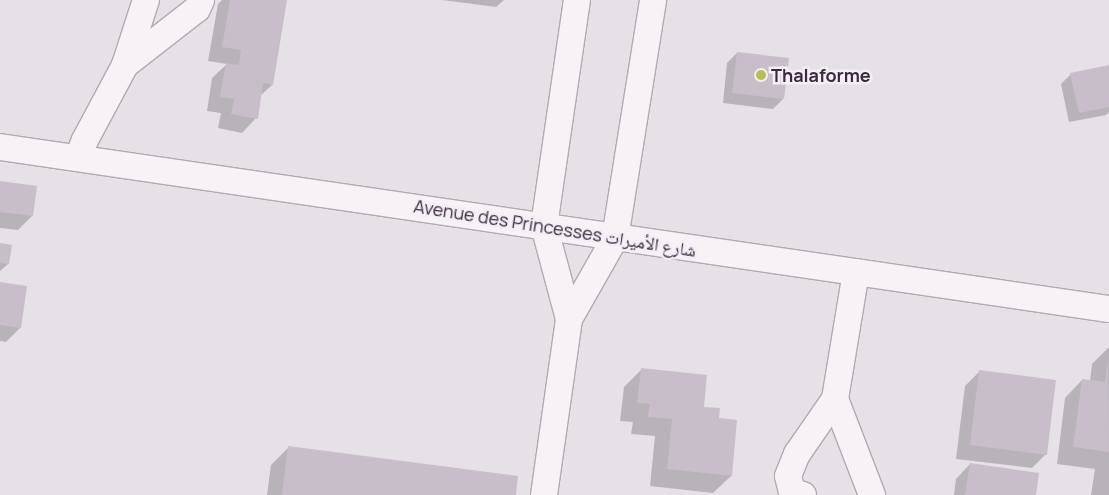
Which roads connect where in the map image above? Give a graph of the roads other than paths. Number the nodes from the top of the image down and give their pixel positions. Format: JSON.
{"nodes":[{"id":1,"x":201,"y":0,"type":"edge"},
{"id":2,"x":577,"y":0,"type":"edge"},
{"id":3,"x":653,"y":0,"type":"edge"},
{"id":4,"x":142,"y":10,"type":"edge"},
{"id":5,"x":167,"y":34,"type":"junction"},
{"id":6,"x":124,"y":65,"type":"junction"},
{"id":7,"x":0,"y":147,"type":"edge"},
{"id":8,"x":78,"y":158,"type":"junction"},
{"id":9,"x":544,"y":226,"type":"junction"},
{"id":10,"x":615,"y":238,"type":"junction"},
{"id":11,"x":856,"y":272,"type":"junction"},
{"id":12,"x":1109,"y":309,"type":"edge"},
{"id":13,"x":569,"y":319,"type":"junction"},
{"id":14,"x":835,"y":399,"type":"junction"},
{"id":15,"x":870,"y":494,"type":"edge"},
{"id":16,"x":544,"y":495,"type":"edge"},
{"id":17,"x":803,"y":495,"type":"edge"}],
"edges":[{"from":1,"to":5,"type":"street"},
{"from":2,"to":9,"type":"street"},
{"from":3,"to":10,"type":"street"},
{"from":4,"to":5,"type":"street"},
{"from":4,"to":6,"type":"street"},
{"from":5,"to":6,"type":"street"},
{"from":6,"to":8,"type":"street"},
{"from":7,"to":8,"type":"street","name":"Avenue des Princesses شارع الأميرات"},
{"from":8,"to":9,"type":"street","name":"Avenue des Princesses شارع الأميرات"},
{"from":9,"to":10,"type":"street","name":"Avenue des Princesses شارع الأميرات"},
{"from":9,"to":13,"type":"street"},
{"from":10,"to":11,"type":"street","name":"Avenue des Princesses شارع الأميرات"},
{"from":10,"to":13,"type":"street"},
{"from":11,"to":12,"type":"street","name":"Avenue des Princesses شارع الأميرات"},
{"from":11,"to":14,"type":"street"},
{"from":13,"to":16,"type":"street"},
{"from":14,"to":15,"type":"street"},
{"from":14,"to":17,"type":"street"}]}
